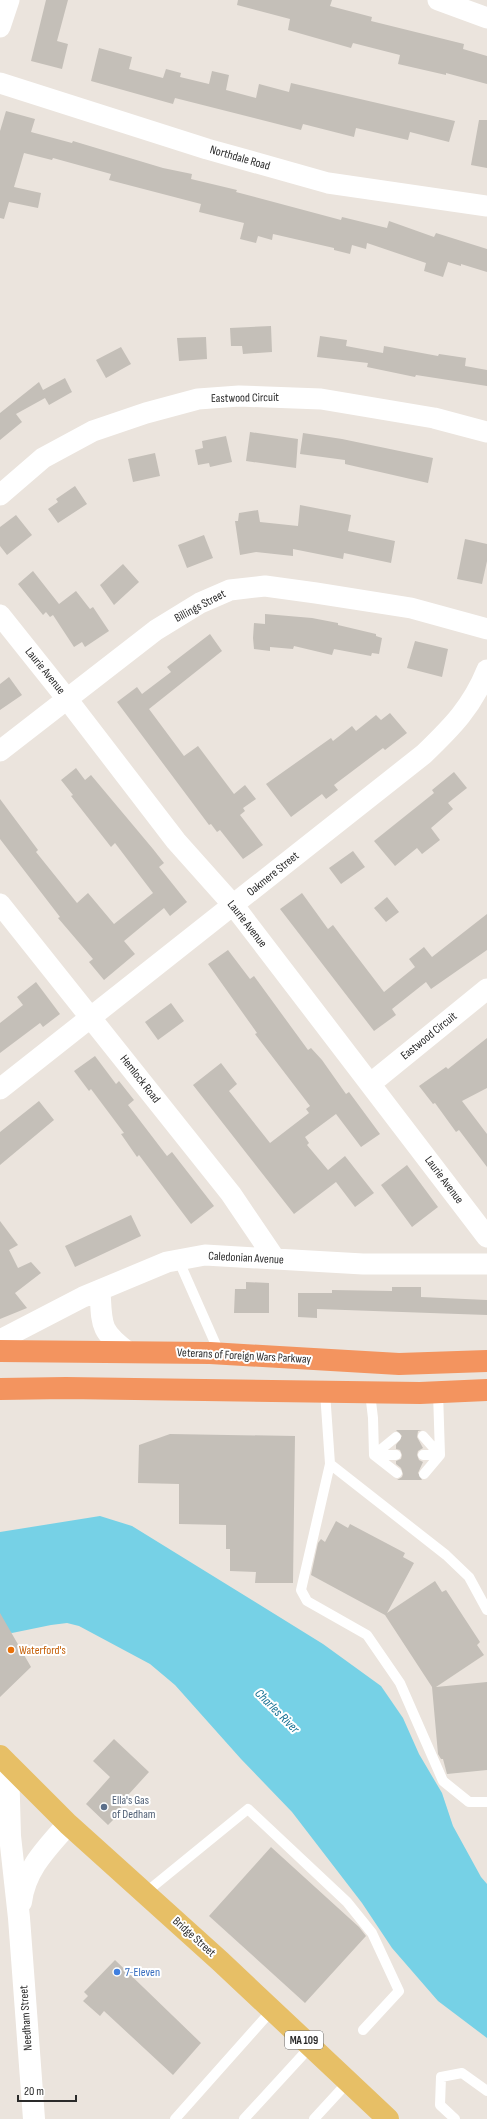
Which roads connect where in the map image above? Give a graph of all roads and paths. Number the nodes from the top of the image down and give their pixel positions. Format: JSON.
{"nodes":[{"id":1,"x":9,"y":0,"type":"edge"},
{"id":2,"x":438,"y":0,"type":"edge"},
{"id":3,"x":487,"y":18,"type":"edge"},
{"id":4,"x":0,"y":27,"type":"edge"},
{"id":5,"x":0,"y":83,"type":"edge"},
{"id":6,"x":487,"y":206,"type":"edge"},
{"id":7,"x":487,"y":432,"type":"edge"},
{"id":8,"x":0,"y":495,"type":"edge"},
{"id":9,"x":0,"y":615,"type":"edge"},
{"id":10,"x":487,"y":629,"type":"edge"},
{"id":11,"x":487,"y":670,"type":"edge"},
{"id":12,"x":67,"y":699,"type":"junction"},
{"id":13,"x":0,"y":752,"type":"edge"},
{"id":14,"x":0,"y":904,"type":"edge"},
{"id":15,"x":234,"y":906,"type":"junction"},
{"id":16,"x":487,"y":988,"type":"edge"},
{"id":17,"x":90,"y":1017,"type":"junction"},
{"id":18,"x":370,"y":1084,"type":"junction"},
{"id":19,"x":0,"y":1088,"type":"edge"},
{"id":20,"x":487,"y":1237,"type":"edge"},
{"id":21,"x":275,"y":1259,"type":"junction"},
{"id":22,"x":178,"y":1260,"type":"junction"},
{"id":23,"x":487,"y":1264,"type":"edge"},
{"id":24,"x":100,"y":1290,"type":"junction"},
{"id":25,"x":0,"y":1340,"type":"edge"},
{"id":26,"x":0,"y":1351,"type":"edge"},
{"id":27,"x":128,"y":1352,"type":"junction"},
{"id":28,"x":220,"y":1354,"type":"junction"},
{"id":29,"x":487,"y":1361,"type":"edge"},
{"id":30,"x":0,"y":1389,"type":"edge"},
{"id":31,"x":487,"y":1390,"type":"edge"},
{"id":32,"x":325,"y":1392,"type":"junction"},
{"id":33,"x":370,"y":1392,"type":"junction"},
{"id":34,"x":438,"y":1392,"type":"junction"},
{"id":35,"x":423,"y":1436,"type":"dead end"},
{"id":36,"x":396,"y":1437,"type":"dead end"},
{"id":37,"x":374,"y":1455,"type":"junction"},
{"id":38,"x":396,"y":1455,"type":"dead end"},
{"id":39,"x":423,"y":1455,"type":"dead end"},
{"id":40,"x":440,"y":1455,"type":"junction"},
{"id":41,"x":330,"y":1464,"type":"junction"},
{"id":42,"x":397,"y":1473,"type":"dead end"},
{"id":43,"x":424,"y":1474,"type":"dead end"},
{"id":44,"x":487,"y":1610,"type":"edge"},
{"id":45,"x":4,"y":1760,"type":"edge"},
{"id":46,"x":487,"y":1802,"type":"edge"},
{"id":47,"x":68,"y":1824,"type":"junction"},
{"id":48,"x":7,"y":1866,"type":"edge"},
{"id":49,"x":145,"y":1893,"type":"junction"},
{"id":50,"x":19,"y":1918,"type":"junction"},
{"id":51,"x":272,"y":2010,"type":"junction"},
{"id":52,"x":363,"y":2030,"type":"dead end"},
{"id":53,"x":310,"y":2046,"type":"junction"},
{"id":54,"x":348,"y":2082,"type":"junction"},
{"id":55,"x":487,"y":2091,"type":"edge"},
{"id":56,"x":34,"y":2119,"type":"edge"},
{"id":57,"x":176,"y":2119,"type":"edge"},
{"id":58,"x":244,"y":2119,"type":"edge"},
{"id":59,"x":314,"y":2119,"type":"edge"},
{"id":60,"x":388,"y":2119,"type":"edge"},
{"id":61,"x":455,"y":2119,"type":"edge"}],
"edges":[{"from":1,"to":4,"type":"street"},
{"from":2,"to":3,"type":"street"},
{"from":5,"to":6,"type":"street","name":"Northdale Road"},
{"from":7,"to":8,"type":"street","name":"Eastwood Circuit"},
{"from":9,"to":12,"type":"street","name":"Laurie Avenue"},
{"from":10,"to":12,"type":"street","name":"Billings Street"},
{"from":11,"to":15,"type":"street","name":"Oakmere Street"},
{"from":12,"to":13,"type":"street","name":"Billings Street"},
{"from":12,"to":15,"type":"street","name":"Laurie Avenue"},
{"from":14,"to":17,"type":"street","name":"Hemlock Road"},
{"from":15,"to":17,"type":"street","name":"Oakmere Street"},
{"from":15,"to":18,"type":"street","name":"Laurie Avenue"},
{"from":16,"to":18,"type":"street","name":"Eastwood Circuit"},
{"from":17,"to":19,"type":"street","name":"Oakmere Street"},
{"from":17,"to":21,"type":"street","name":"Hemlock Road"},
{"from":18,"to":20,"type":"street","name":"Laurie Avenue"},
{"from":21,"to":22,"type":"street","name":"Caledonian Avenue"},
{"from":21,"to":23,"type":"street","name":"Caledonian Avenue"},
{"from":22,"to":24,"type":"street","name":"Caledonian Avenue"},
{"from":22,"to":28,"type":"lane"},
{"from":24,"to":25,"type":"street","name":"Caledonian Avenue"},
{"from":24,"to":27,"type":"street"},
{"from":26,"to":27,"type":"highway","name":"Veterans of Foreign Wars Parkway"},
{"from":27,"to":28,"type":"highway","name":"Veterans of Foreign Wars Parkway"},
{"from":28,"to":29,"type":"highway","name":"Veterans of Foreign Wars Parkway"},
{"from":30,"to":32,"type":"highway"},
{"from":31,"to":34,"type":"highway"},
{"from":32,"to":33,"type":"highway"},
{"from":32,"to":41,"type":"lane"},
{"from":33,"to":34,"type":"highway"},
{"from":33,"to":37,"type":"lane"},
{"from":34,"to":40,"type":"lane"},
{"from":35,"to":40,"type":"lane"},
{"from":36,"to":37,"type":"lane"},
{"from":37,"to":38,"type":"lane"},
{"from":37,"to":42,"type":"lane"},
{"from":39,"to":40,"type":"lane"},
{"from":40,"to":43,"type":"lane"},
{"from":41,"to":44,"type":"lane"},
{"from":41,"to":46,"type":"lane"},
{"from":45,"to":47,"type":"main road","name":"Bridge Street","number":"MA 109"},
{"from":45,"to":48,"type":"main road","name":"Needham Street"},
{"from":47,"to":49,"type":"main road","name":"Bridge Street","number":"MA 109"},
{"from":47,"to":50,"type":"main road","name":"Needham Street"},
{"from":48,"to":50,"type":"main road","name":"Needham Street"},
{"from":49,"to":51,"type":"main road","name":"Bridge Street","number":"MA 109"},
{"from":49,"to":52,"type":"lane"},
{"from":50,"to":56,"type":"main road","name":"Needham Street"},
{"from":51,"to":53,"type":"main road","name":"Bridge Street","number":"MA 109"},
{"from":51,"to":57,"type":"lane"},
{"from":53,"to":54,"type":"main road","name":"Bridge Street","number":"MA 109"},
{"from":53,"to":58,"type":"lane"},
{"from":54,"to":59,"type":"lane"},
{"from":54,"to":60,"type":"main road","name":"Bridge Street","number":"MA 109"},
{"from":55,"to":61,"type":"lane"}]}
